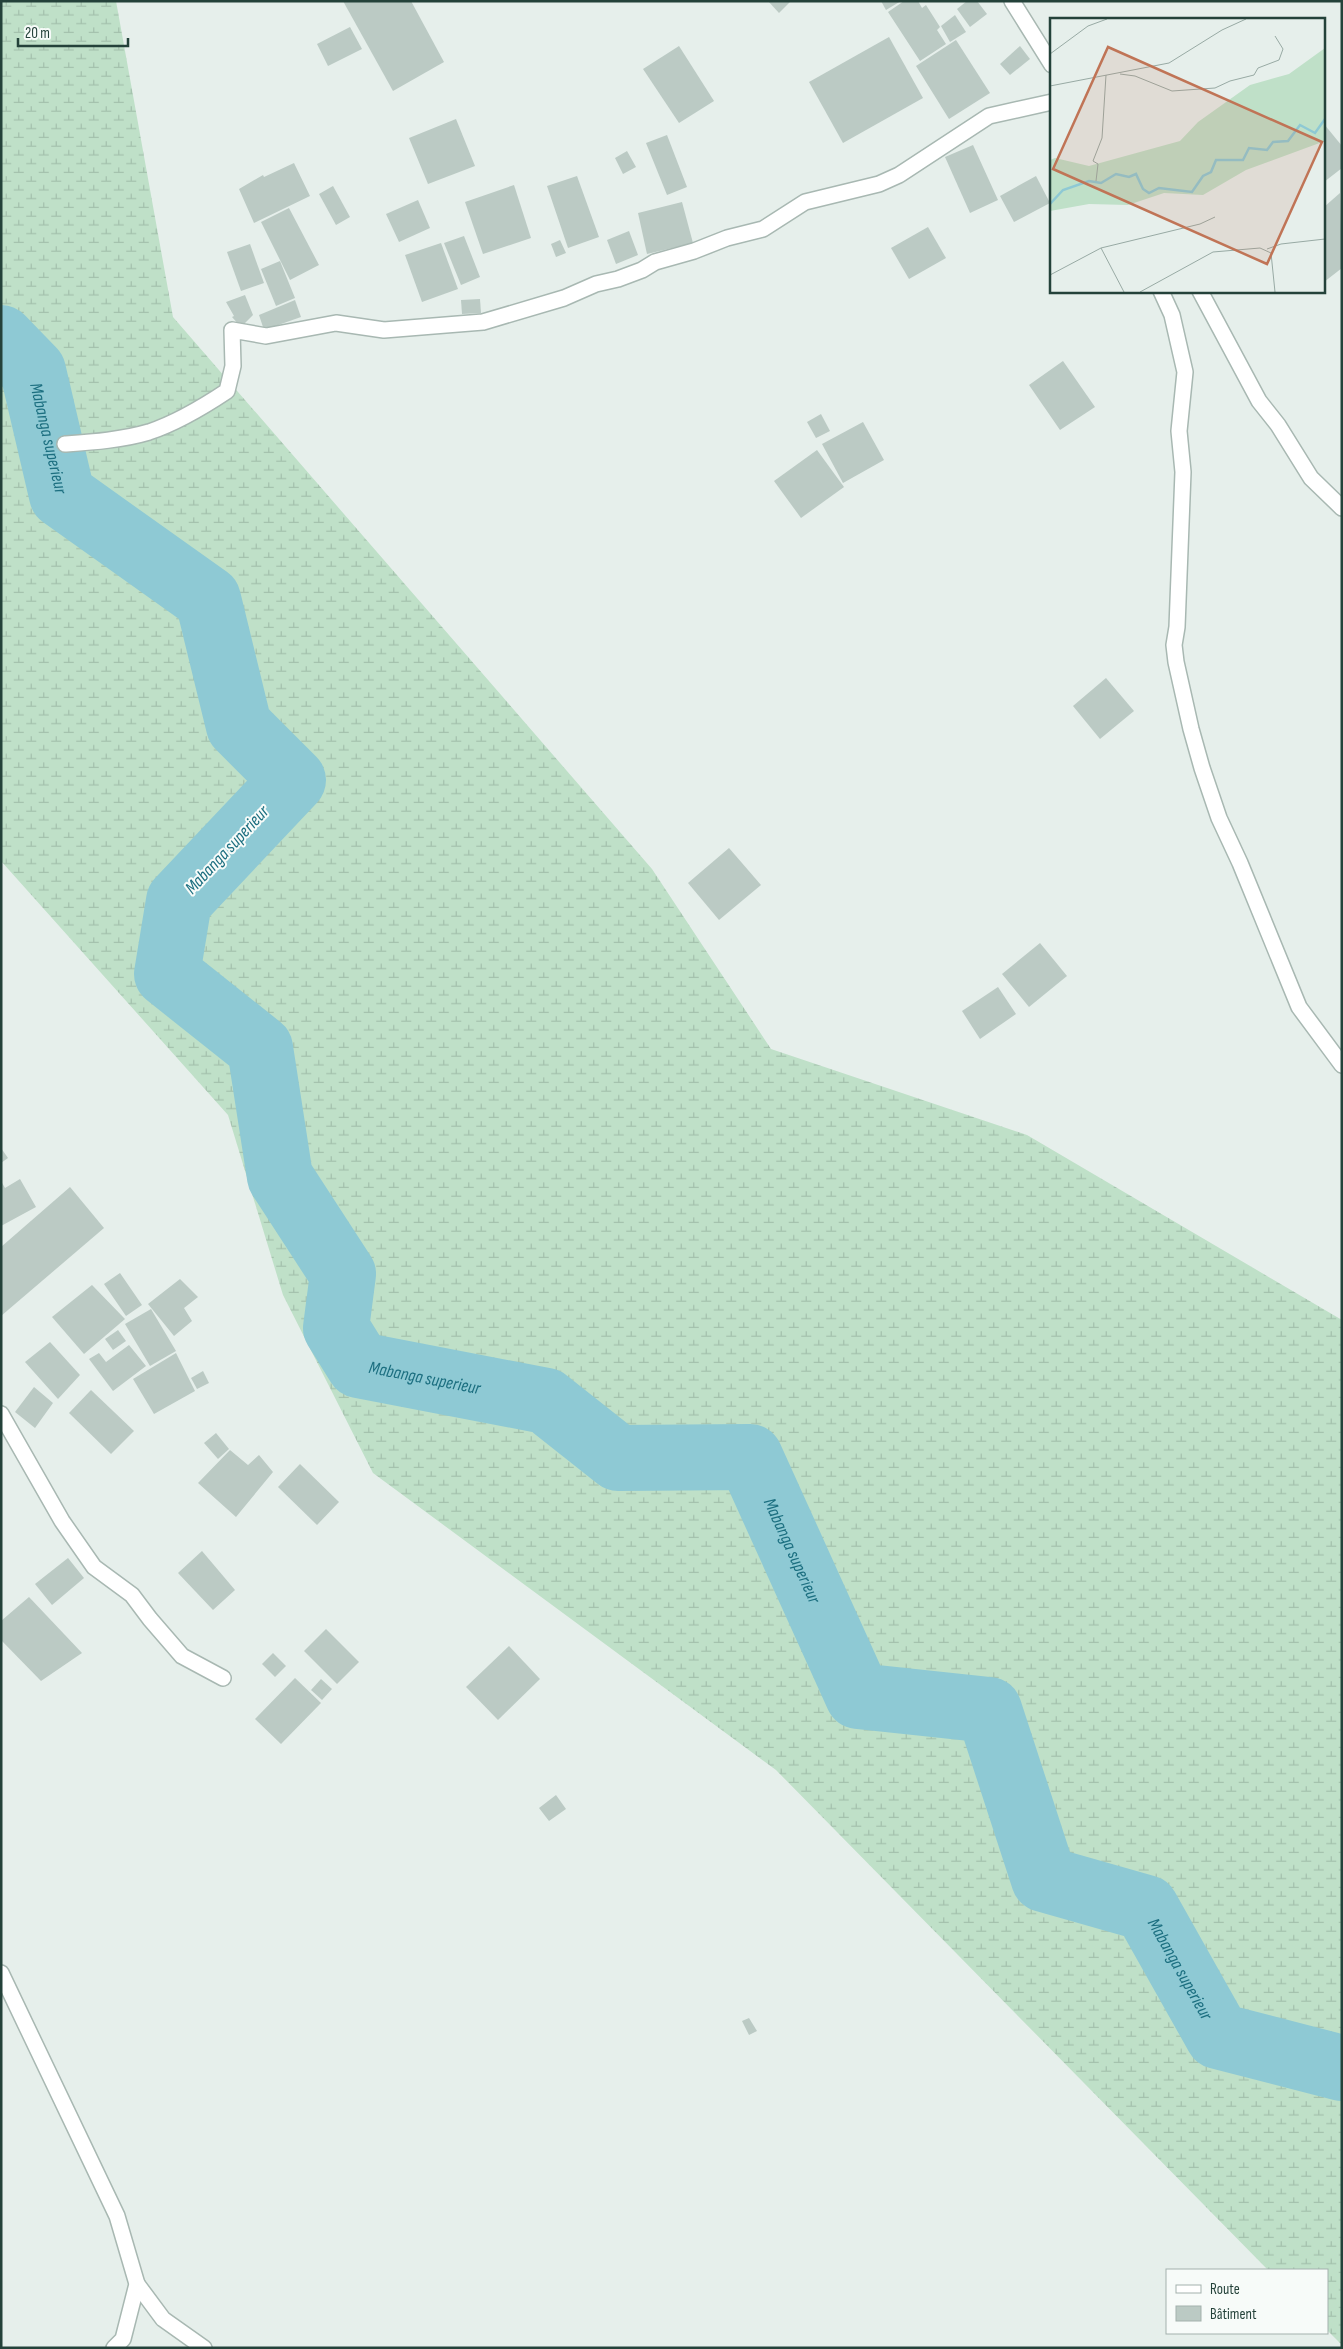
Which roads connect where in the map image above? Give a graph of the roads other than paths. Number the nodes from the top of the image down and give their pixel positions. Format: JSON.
{"nodes":[{"id":1,"x":1012,"y":1,"type":"edge"},
{"id":2,"x":1050,"y":62,"type":"edge"},
{"id":3,"x":1050,"y":102,"type":"edge"},
{"id":4,"x":1161,"y":292,"type":"edge"},
{"id":5,"x":1201,"y":292,"type":"edge"},
{"id":6,"x":66,"y":444,"type":"dead end"},
{"id":7,"x":1342,"y":508,"type":"edge"},
{"id":8,"x":1342,"y":1065,"type":"edge"},
{"id":9,"x":1,"y":1414,"type":"edge"},
{"id":10,"x":223,"y":1678,"type":"dead end"},
{"id":11,"x":1,"y":1973,"type":"edge"},
{"id":12,"x":137,"y":2284,"type":"junction"},
{"id":13,"x":114,"y":2348,"type":"edge"},
{"id":14,"x":204,"y":2348,"type":"edge"}],
"edges":[{"from":1,"to":2,"type":"street"},
{"from":3,"to":6,"type":"street"},
{"from":4,"to":8,"type":"street"},
{"from":5,"to":7,"type":"street"},
{"from":9,"to":10,"type":"street"},
{"from":11,"to":12,"type":"street"},
{"from":12,"to":13,"type":"street"},
{"from":12,"to":14,"type":"street"}]}
